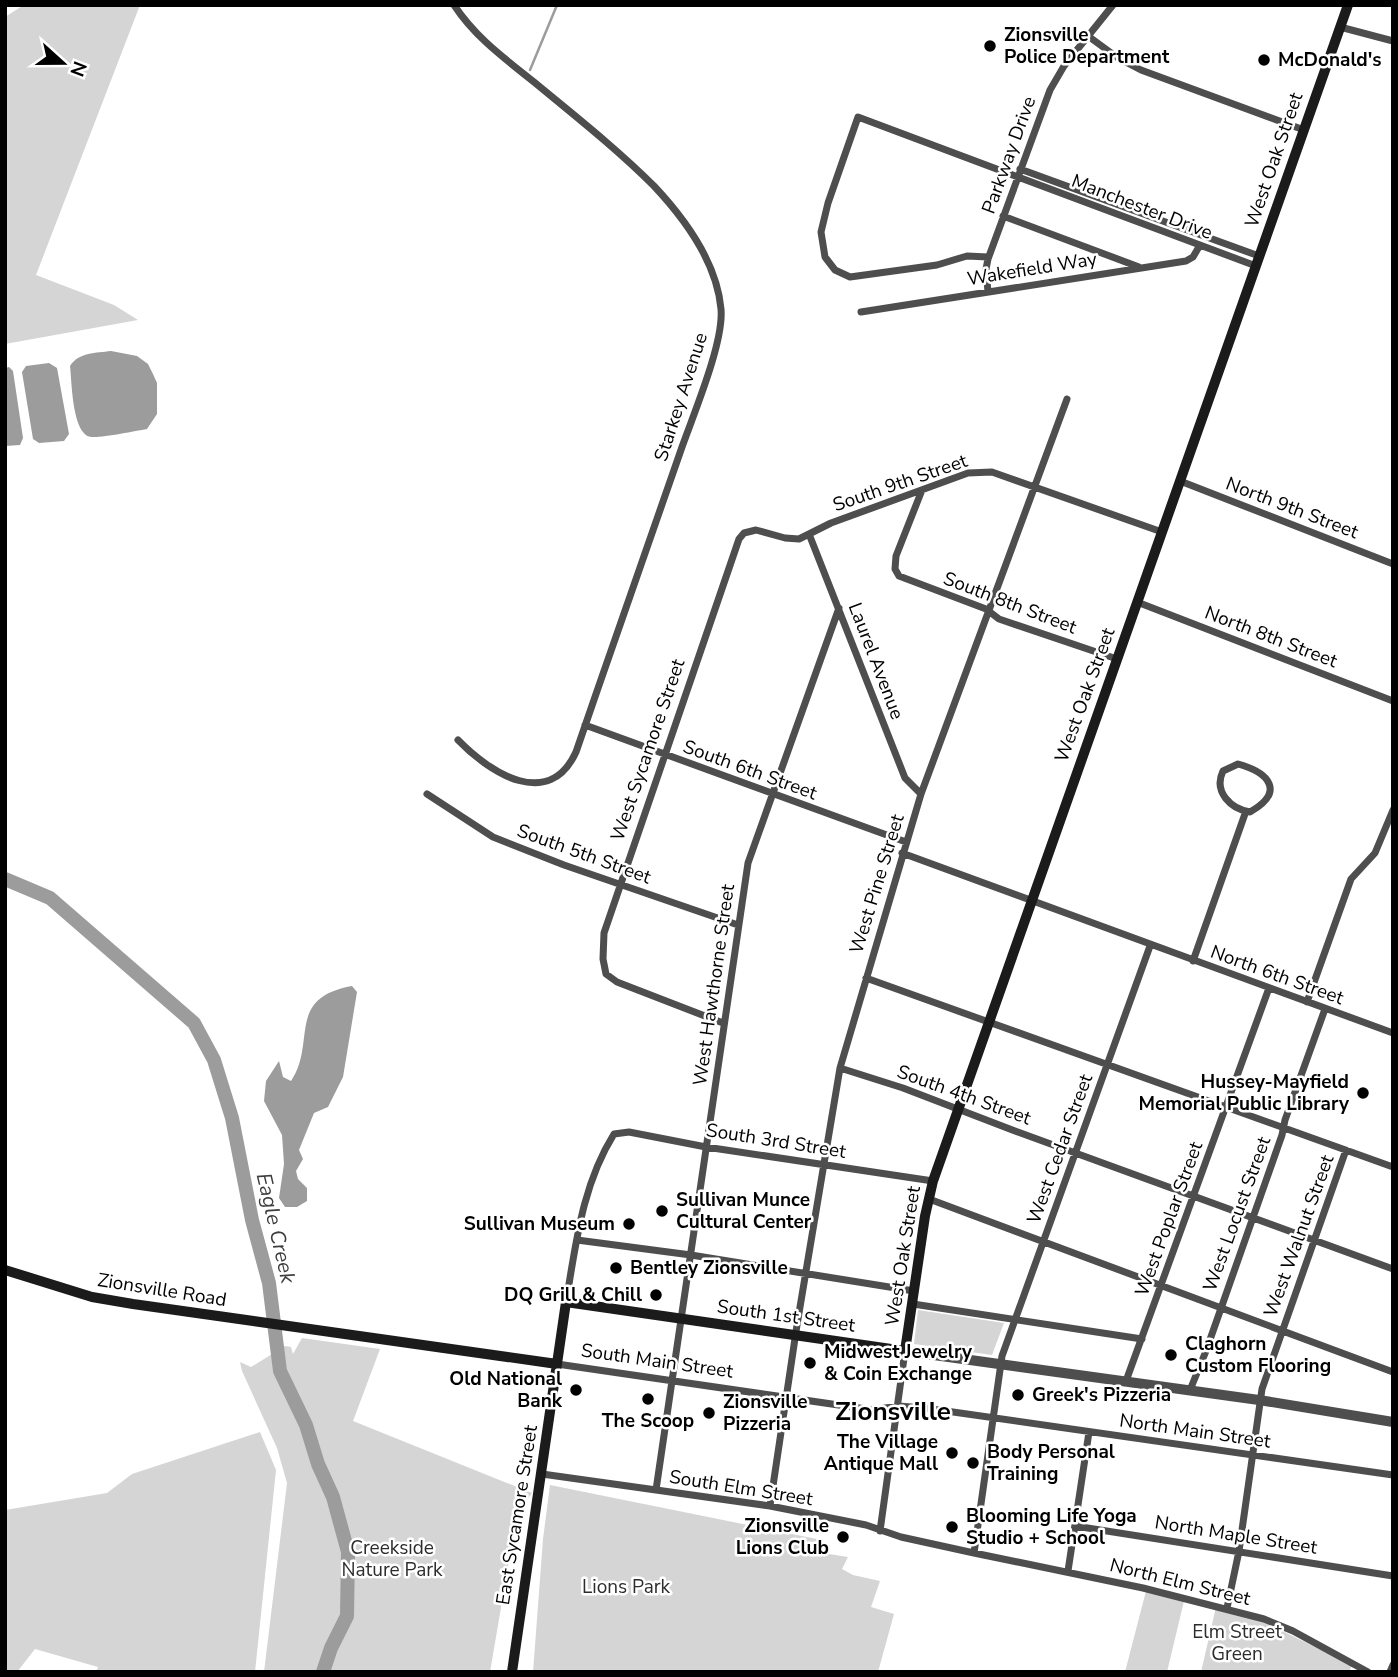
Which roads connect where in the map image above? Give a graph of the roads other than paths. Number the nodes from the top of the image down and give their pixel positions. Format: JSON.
{"nodes":[{"id":1,"x":454,"y":5,"type":"edge"},
{"id":2,"x":1113,"y":5,"type":"edge"},
{"id":3,"x":1348,"y":5,"type":"edge"},
{"id":4,"x":1340,"y":27,"type":"junction"},
{"id":5,"x":1088,"y":36,"type":"junction"},
{"id":6,"x":1393,"y":41,"type":"edge"},
{"id":7,"x":1304,"y":130,"type":"junction"},
{"id":8,"x":1019,"y":173,"type":"junction"},
{"id":9,"x":1003,"y":216,"type":"junction"},
{"id":10,"x":1200,"y":245,"type":"junction"},
{"id":11,"x":988,"y":257,"type":"junction"},
{"id":12,"x":1258,"y":261,"type":"junction"},
{"id":13,"x":1140,"y":268,"type":"junction"},
{"id":14,"x":988,"y":292,"type":"junction"},
{"id":15,"x":861,"y":312,"type":"dead end"},
{"id":16,"x":1068,"y":399,"type":"dead end"},
{"id":17,"x":1180,"y":481,"type":"junction"},
{"id":18,"x":1034,"y":488,"type":"junction"},
{"id":19,"x":922,"y":490,"type":"junction"},
{"id":20,"x":1162,"y":532,"type":"junction"},
{"id":21,"x":809,"y":534,"type":"junction"},
{"id":22,"x":1393,"y":564,"type":"edge"},
{"id":23,"x":1137,"y":602,"type":"junction"},
{"id":24,"x":839,"y":608,"type":"junction"},
{"id":25,"x":990,"y":612,"type":"junction"},
{"id":26,"x":1117,"y":659,"type":"junction"},
{"id":27,"x":1393,"y":701,"type":"edge"},
{"id":28,"x":585,"y":724,"type":"junction"},
{"id":29,"x":458,"y":740,"type":"dead end"},
{"id":30,"x":664,"y":755,"type":"junction"},
{"id":31,"x":427,"y":794,"type":"dead end"},
{"id":32,"x":771,"y":794,"type":"junction"},
{"id":33,"x":921,"y":794,"type":"junction"},
{"id":34,"x":1393,"y":810,"type":"edge"},
{"id":35,"x":1246,"y":811,"type":"junction"},
{"id":36,"x":906,"y":842,"type":"junction"},
{"id":37,"x":902,"y":853,"type":"junction"},
{"id":38,"x":620,"y":885,"type":"junction"},
{"id":39,"x":1031,"y":900,"type":"junction"},
{"id":40,"x":738,"y":925,"type":"junction"},
{"id":41,"x":1150,"y":946,"type":"junction"},
{"id":42,"x":1193,"y":961,"type":"junction"},
{"id":43,"x":866,"y":978,"type":"junction"},
{"id":44,"x":1269,"y":988,"type":"junction"},
{"id":45,"x":1307,"y":1002,"type":"junction"},
{"id":46,"x":1325,"y":1009,"type":"junction"},
{"id":47,"x":989,"y":1022,"type":"junction"},
{"id":48,"x":723,"y":1023,"type":"junction"},
{"id":49,"x":1393,"y":1033,"type":"edge"},
{"id":50,"x":1108,"y":1064,"type":"junction"},
{"id":51,"x":840,"y":1068,"type":"junction"},
{"id":52,"x":1226,"y":1107,"type":"junction"},
{"id":53,"x":958,"y":1110,"type":"junction"},
{"id":54,"x":1283,"y":1128,"type":"junction"},
{"id":55,"x":706,"y":1147,"type":"junction"},
{"id":56,"x":1346,"y":1150,"type":"junction"},
{"id":57,"x":1076,"y":1153,"type":"junction"},
{"id":58,"x":822,"y":1165,"type":"junction"},
{"id":59,"x":1393,"y":1167,"type":"edge"},
{"id":60,"x":933,"y":1181,"type":"junction"},
{"id":61,"x":1194,"y":1196,"type":"junction"},
{"id":62,"x":929,"y":1199,"type":"junction"},
{"id":63,"x":1253,"y":1218,"type":"junction"},
{"id":64,"x":577,"y":1240,"type":"junction"},
{"id":65,"x":1315,"y":1240,"type":"junction"},
{"id":66,"x":1043,"y":1241,"type":"junction"},
{"id":67,"x":691,"y":1255,"type":"junction"},
{"id":68,"x":1393,"y":1269,"type":"edge"},
{"id":69,"x":6,"y":1274,"type":"edge"},
{"id":70,"x":805,"y":1274,"type":"junction"},
{"id":71,"x":1163,"y":1285,"type":"junction"},
{"id":72,"x":915,"y":1291,"type":"junction"},
{"id":73,"x":566,"y":1302,"type":"junction"},
{"id":74,"x":913,"y":1304,"type":"junction"},
{"id":75,"x":1220,"y":1307,"type":"junction"},
{"id":76,"x":681,"y":1319,"type":"junction"},
{"id":77,"x":1014,"y":1319,"type":"junction"},
{"id":78,"x":1282,"y":1329,"type":"junction"},
{"id":79,"x":316,"y":1331,"type":"joint"},
{"id":80,"x":795,"y":1335,"type":"junction"},
{"id":81,"x":1142,"y":1339,"type":"junction"},
{"id":82,"x":905,"y":1351,"type":"junction"},
{"id":83,"x":1393,"y":1359,"type":"edge"},
{"id":84,"x":557,"y":1364,"type":"junction"},
{"id":85,"x":1000,"y":1364,"type":"junction"},
{"id":86,"x":1391,"y":1371,"type":"edge"},
{"id":87,"x":672,"y":1381,"type":"junction"},
{"id":88,"x":1126,"y":1381,"type":"junction"},
{"id":89,"x":1190,"y":1390,"type":"junction"},
{"id":90,"x":786,"y":1397,"type":"junction"},
{"id":91,"x":1259,"y":1400,"type":"junction"},
{"id":92,"x":898,"y":1406,"type":"junction"},
{"id":93,"x":993,"y":1417,"type":"junction"},
{"id":94,"x":1393,"y":1422,"type":"edge"},
{"id":95,"x":1089,"y":1432,"type":"junction"},
{"id":96,"x":1252,"y":1455,"type":"junction"},
{"id":97,"x":542,"y":1474,"type":"junction"},
{"id":98,"x":1393,"y":1475,"type":"edge"},
{"id":99,"x":656,"y":1490,"type":"junction"},
{"id":100,"x":770,"y":1506,"type":"junction"},
{"id":101,"x":1075,"y":1527,"type":"junction"},
{"id":102,"x":880,"y":1531,"type":"junction"},
{"id":103,"x":1238,"y":1551,"type":"junction"},
{"id":104,"x":974,"y":1553,"type":"junction"},
{"id":105,"x":1068,"y":1571,"type":"junction"},
{"id":106,"x":1393,"y":1576,"type":"edge"},
{"id":107,"x":1227,"y":1608,"type":"junction"},
{"id":108,"x":1393,"y":1665,"type":"edge"},
{"id":109,"x":512,"y":1672,"type":"edge"},
{"id":110,"x":1368,"y":1672,"type":"edge"},
{"id":111,"x":1390,"y":1672,"type":"edge"}],
"edges":[{"from":1,"to":28,"type":"street","name":"Starkey Avenue"},
{"from":2,"to":5,"type":"street","name":"Parkway Drive"},
{"from":3,"to":4,"type":"main road","name":"West Oak Street"},
{"from":4,"to":6,"type":"street"},
{"from":4,"to":7,"type":"main road","name":"West Oak Street"},
{"from":5,"to":7,"type":"street"},
{"from":5,"to":8,"type":"street","name":"Parkway Drive"},
{"from":7,"to":12,"type":"main road","name":"West Oak Street"},
{"from":8,"to":9,"type":"street","name":"Parkway Drive"},
{"from":8,"to":10,"type":"street","name":"Manchester Drive"},
{"from":8,"to":11,"type":"street"},
{"from":8,"to":12,"type":"street","name":"Manchester Drive"},
{"from":9,"to":11,"type":"street","name":"Parkway Drive"},
{"from":9,"to":13,"type":"street"},
{"from":10,"to":12,"type":"street","name":"Manchester Drive"},
{"from":10,"to":13,"type":"street","name":"Wakefield Way"},
{"from":11,"to":14,"type":"street","name":"Parkway Drive"},
{"from":12,"to":17,"type":"main road","name":"West Oak Street"},
{"from":13,"to":14,"type":"street","name":"Wakefield Way"},
{"from":14,"to":15,"type":"street","name":"Wakefield Way"},
{"from":16,"to":18,"type":"street","name":"West Pine Street"},
{"from":17,"to":20,"type":"main road","name":"West Oak Street"},
{"from":17,"to":22,"type":"street","name":"North 9th Street"},
{"from":18,"to":19,"type":"street","name":"South 9th Street"},
{"from":18,"to":20,"type":"street","name":"South 9th Street"},
{"from":18,"to":25,"type":"street","name":"West Pine Street"},
{"from":19,"to":21,"type":"street","name":"South 9th Street"},
{"from":19,"to":25,"type":"street","name":"South 8th Street"},
{"from":20,"to":23,"type":"main road","name":"West Oak Street"},
{"from":21,"to":24,"type":"street","name":"Laurel Avenue"},
{"from":21,"to":30,"type":"street","name":"West Sycamore Street"},
{"from":23,"to":26,"type":"main road","name":"West Oak Street"},
{"from":23,"to":27,"type":"street","name":"North 8th Street"},
{"from":24,"to":32,"type":"street","name":"West Hawthorne Street"},
{"from":24,"to":33,"type":"street","name":"Laurel Avenue"},
{"from":25,"to":26,"type":"street","name":"South 8th Street"},
{"from":25,"to":33,"type":"street","name":"West Pine Street"},
{"from":26,"to":39,"type":"main road","name":"West Oak Street"},
{"from":28,"to":29,"type":"street","name":"Starkey Avenue"},
{"from":28,"to":30,"type":"street","name":"South 6th Street"},
{"from":30,"to":32,"type":"street","name":"South 6th Street"},
{"from":30,"to":38,"type":"street","name":"West Sycamore Street"},
{"from":31,"to":38,"type":"street","name":"South 5th Street"},
{"from":32,"to":36,"type":"street","name":"South 6th Street"},
{"from":32,"to":40,"type":"street","name":"West Hawthorne Street"},
{"from":33,"to":36,"type":"street","name":"West Pine Street"},
{"from":34,"to":45,"type":"street"},
{"from":35,"to":35,"type":"street"},
{"from":35,"to":42,"type":"street"},
{"from":36,"to":37,"type":"street","name":"West Pine Street"},
{"from":37,"to":39,"type":"street"},
{"from":37,"to":43,"type":"street","name":"West Pine Street"},
{"from":38,"to":40,"type":"street","name":"South 5th Street"},
{"from":38,"to":48,"type":"street","name":"West Sycamore Street"},
{"from":39,"to":41,"type":"street"},
{"from":39,"to":47,"type":"main road","name":"West Oak Street"},
{"from":40,"to":48,"type":"street","name":"West Hawthorne Street"},
{"from":41,"to":42,"type":"street","name":"North 6th Street"},
{"from":41,"to":50,"type":"street","name":"West Cedar Street"},
{"from":42,"to":44,"type":"street","name":"North 6th Street"},
{"from":43,"to":47,"type":"street"},
{"from":43,"to":51,"type":"street","name":"West Pine Street"},
{"from":44,"to":45,"type":"street","name":"North 6th Street"},
{"from":44,"to":52,"type":"street","name":"West Poplar Street"},
{"from":45,"to":46,"type":"street","name":"North 6th Street"},
{"from":46,"to":49,"type":"street","name":"North 6th Street"},
{"from":46,"to":54,"type":"street","name":"West Locust Street"},
{"from":47,"to":50,"type":"street"},
{"from":47,"to":53,"type":"main road","name":"West Oak Street"},
{"from":48,"to":55,"type":"street","name":"West Hawthorne Street"},
{"from":50,"to":52,"type":"street"},
{"from":50,"to":57,"type":"street","name":"West Cedar Street"},
{"from":51,"to":53,"type":"street","name":"South 4th Street"},
{"from":51,"to":58,"type":"street","name":"West Pine Street"},
{"from":52,"to":54,"type":"street"},
{"from":52,"to":61,"type":"street","name":"West Poplar Street"},
{"from":53,"to":57,"type":"street","name":"South 4th Street"},
{"from":53,"to":60,"type":"main road","name":"West Oak Street"},
{"from":54,"to":56,"type":"street"},
{"from":54,"to":63,"type":"street","name":"West Locust Street"},
{"from":55,"to":58,"type":"street","name":"South 3rd Street"},
{"from":55,"to":64,"type":"street","name":"South 3rd Street"},
{"from":55,"to":67,"type":"street","name":"West Hawthorne Street"},
{"from":56,"to":59,"type":"street"},
{"from":56,"to":65,"type":"street","name":"West Walnut Street"},
{"from":57,"to":61,"type":"street","name":"South 4th Street"},
{"from":57,"to":66,"type":"street","name":"West Cedar Street"},
{"from":58,"to":60,"type":"street","name":"South 3rd Street"},
{"from":58,"to":70,"type":"street","name":"West Pine Street"},
{"from":60,"to":62,"type":"main road","name":"West Oak Street"},
{"from":61,"to":63,"type":"street","name":"South 4th Street"},
{"from":61,"to":71,"type":"street","name":"West Poplar Street"},
{"from":62,"to":66,"type":"street"},
{"from":62,"to":72,"type":"main road","name":"West Oak Street"},
{"from":63,"to":65,"type":"street","name":"South 4th Street"},
{"from":63,"to":75,"type":"street","name":"West Locust Street"},
{"from":64,"to":67,"type":"street"},
{"from":64,"to":73,"type":"street"},
{"from":65,"to":68,"type":"street","name":"South 4th Street"},
{"from":65,"to":78,"type":"street","name":"West Walnut Street"},
{"from":66,"to":71,"type":"street"},
{"from":66,"to":77,"type":"street","name":"West Cedar Street"},
{"from":67,"to":70,"type":"street"},
{"from":67,"to":76,"type":"street","name":"West Hawthorne Street"},
{"from":69,"to":79,"type":"main road","name":"Zionsville Road"},
{"from":70,"to":72,"type":"street"},
{"from":70,"to":80,"type":"street","name":"West Pine Street"},
{"from":71,"to":75,"type":"street"},
{"from":71,"to":81,"type":"street","name":"West Poplar Street"},
{"from":72,"to":74,"type":"main road","name":"West Oak Street"},
{"from":73,"to":76,"type":"main road","name":"South 1st Street"},
{"from":73,"to":84,"type":"main road"},
{"from":74,"to":77,"type":"street"},
{"from":74,"to":82,"type":"main road","name":"West Oak Street"},
{"from":75,"to":78,"type":"street"},
{"from":75,"to":89,"type":"street","name":"West Locust Street"},
{"from":76,"to":80,"type":"main road","name":"South 1st Street"},
{"from":76,"to":87,"type":"street","name":"West Hawthorne Street"},
{"from":77,"to":81,"type":"street"},
{"from":77,"to":85,"type":"street","name":"West Cedar Street"},
{"from":78,"to":86,"type":"street"},
{"from":78,"to":91,"type":"street","name":"West Walnut Street"},
{"from":79,"to":84,"type":"main road","name":"South Main Street"},
{"from":80,"to":82,"type":"main road","name":"South 1st Street"},
{"from":80,"to":90,"type":"street","name":"West Pine Street"},
{"from":81,"to":88,"type":"street","name":"West Poplar Street"},
{"from":82,"to":85,"type":"street","name":"South 1st Street"},
{"from":82,"to":92,"type":"street","name":"West Oak Street"},
{"from":83,"to":86,"type":"street"},
{"from":84,"to":87,"type":"street","name":"South Main Street"},
{"from":84,"to":97,"type":"main road","name":"East Sycamore Street"},
{"from":85,"to":88,"type":"street","name":"South 1st Street"},
{"from":85,"to":93,"type":"street","name":"West Cedar Street"},
{"from":87,"to":90,"type":"street","name":"South Main Street"},
{"from":87,"to":99,"type":"street","name":"West Hawthorne Street"},
{"from":88,"to":89,"type":"street","name":"South 1st Street"},
{"from":89,"to":91,"type":"street","name":"South 1st Street"},
{"from":90,"to":92,"type":"street","name":"South Main Street"},
{"from":90,"to":100,"type":"street","name":"West Pine Street"},
{"from":91,"to":94,"type":"street","name":"South 1st Street"},
{"from":91,"to":96,"type":"street","name":"West Walnut Street"},
{"from":92,"to":93,"type":"street","name":"South Main Street"},
{"from":92,"to":102,"type":"street","name":"West Oak Street"},
{"from":93,"to":95,"type":"street","name":"North Main Street"},
{"from":93,"to":104,"type":"street","name":"West Cedar Street"},
{"from":95,"to":96,"type":"street","name":"North Main Street"},
{"from":95,"to":101,"type":"street"},
{"from":96,"to":98,"type":"street","name":"North Main Street"},
{"from":96,"to":103,"type":"street","name":"West Walnut Street"},
{"from":97,"to":99,"type":"street","name":"South Elm Street"},
{"from":97,"to":109,"type":"main road","name":"East Sycamore Street"},
{"from":99,"to":100,"type":"street","name":"South Elm Street"},
{"from":100,"to":102,"type":"street","name":"South Elm Street"},
{"from":101,"to":103,"type":"street","name":"North Maple Street"},
{"from":101,"to":105,"type":"street"},
{"from":102,"to":104,"type":"street","name":"South Elm Street"},
{"from":103,"to":106,"type":"street","name":"North Maple Street"},
{"from":103,"to":107,"type":"street","name":"West Walnut Street"},
{"from":104,"to":105,"type":"street","name":"North Elm Street"},
{"from":105,"to":107,"type":"street","name":"North Elm Street"},
{"from":107,"to":110,"type":"street","name":"North Elm Street"},
{"from":108,"to":111,"type":"street"}]}
